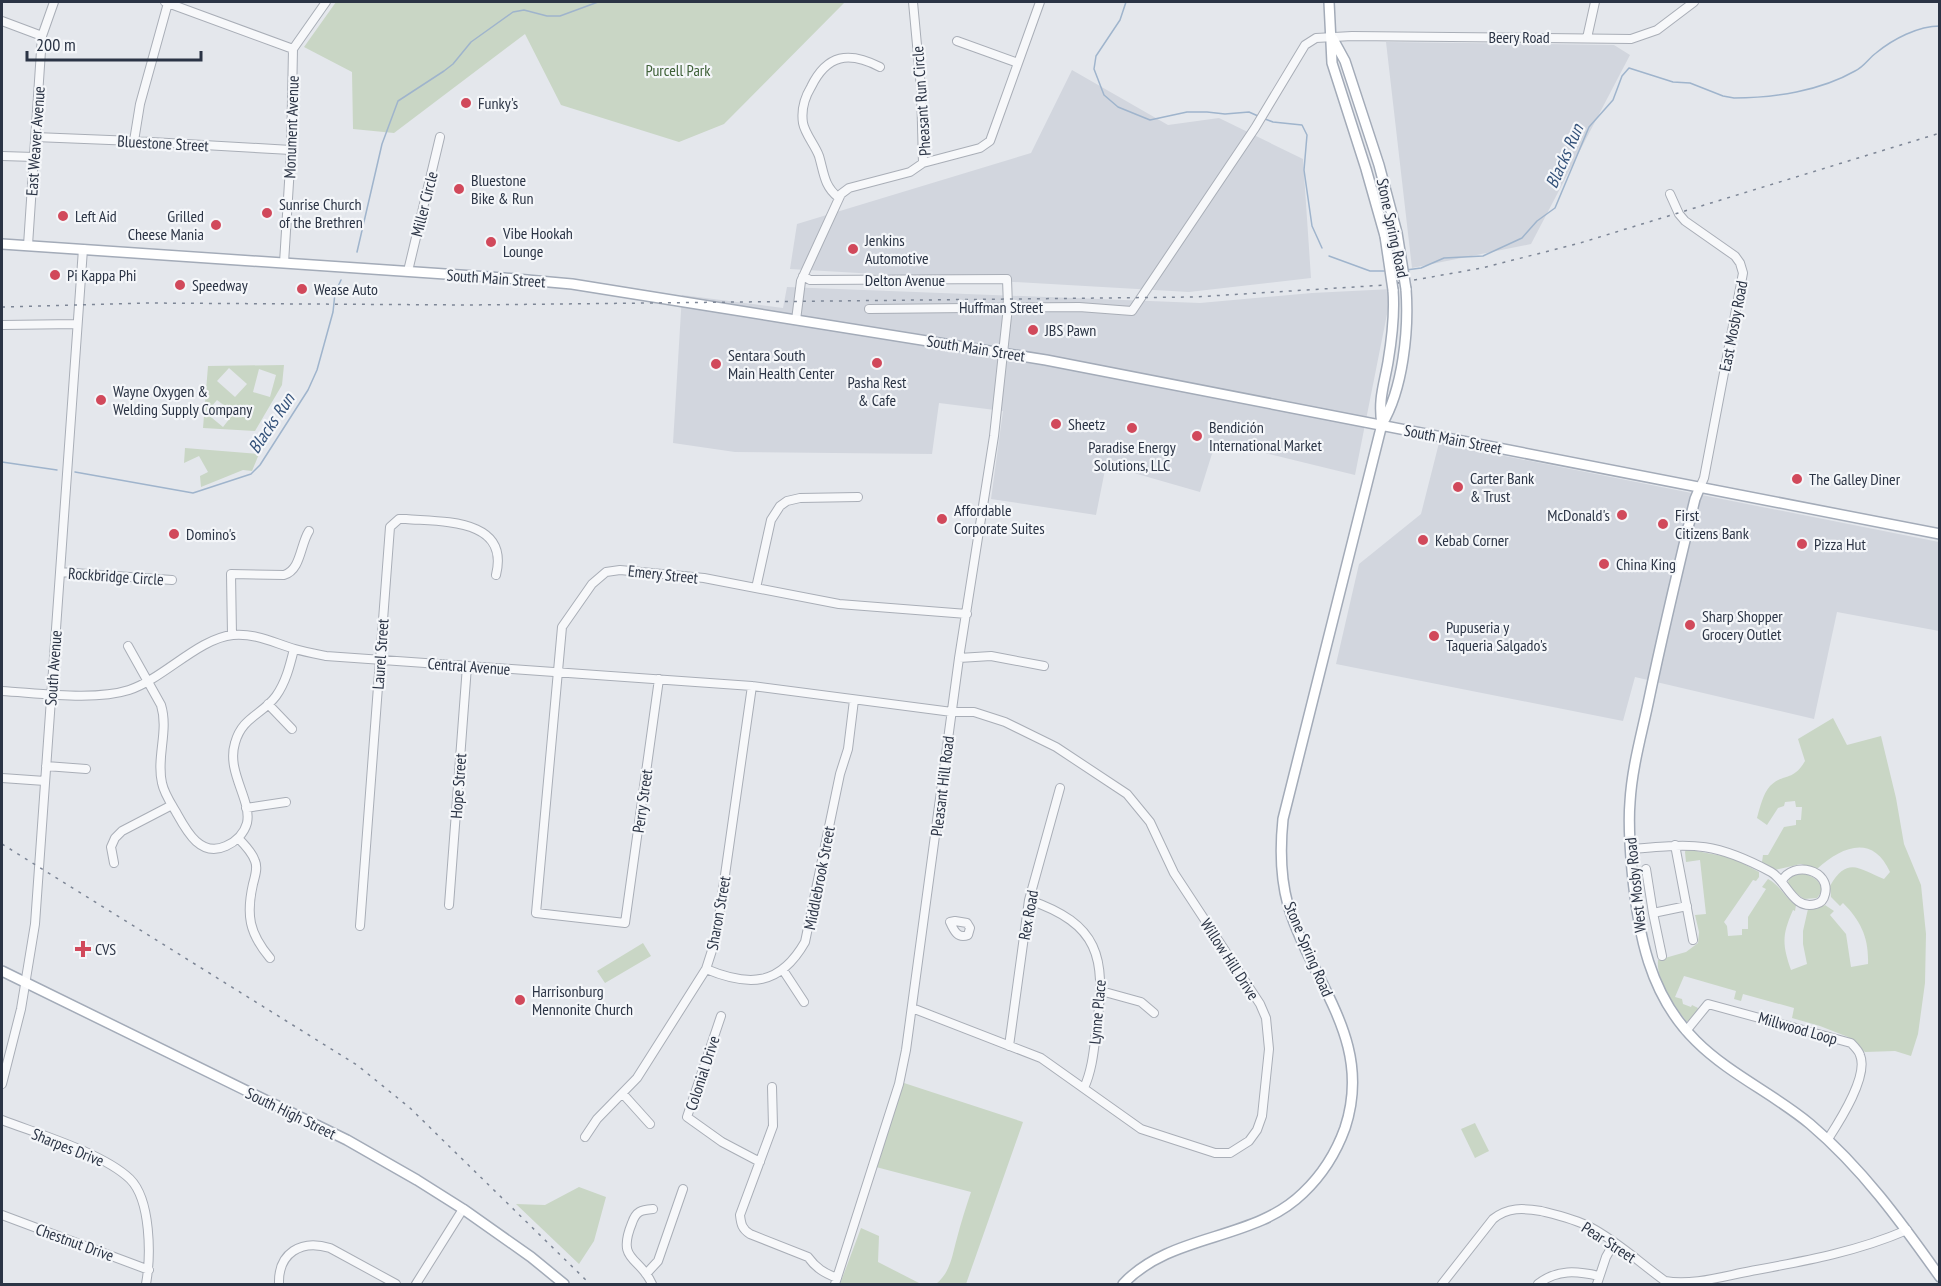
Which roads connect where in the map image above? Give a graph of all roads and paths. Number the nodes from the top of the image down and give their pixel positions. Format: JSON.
{"nodes":[{"id":1,"x":54,"y":2,"type":"edge"},
{"id":2,"x":166,"y":2,"type":"edge"},
{"id":3,"x":326,"y":2,"type":"edge"},
{"id":4,"x":914,"y":2,"type":"edge"},
{"id":5,"x":1040,"y":2,"type":"edge"},
{"id":6,"x":1329,"y":2,"type":"edge"},
{"id":7,"x":1595,"y":2,"type":"edge"},
{"id":8,"x":1694,"y":2,"type":"edge"},
{"id":9,"x":2,"y":21,"type":"edge"},
{"id":10,"x":42,"y":36,"type":"junction"},
{"id":11,"x":1331,"y":37,"type":"junction"},
{"id":12,"x":1587,"y":38,"type":"junction"},
{"id":13,"x":957,"y":41,"type":"dead end"},
{"id":14,"x":293,"y":49,"type":"junction"},
{"id":15,"x":1018,"y":63,"type":"junction"},
{"id":16,"x":880,"y":67,"type":"dead end"},
{"id":17,"x":35,"y":137,"type":"junction"},
{"id":18,"x":440,"y":137,"type":"dead end"},
{"id":19,"x":134,"y":141,"type":"junction"},
{"id":20,"x":291,"y":150,"type":"junction"},
{"id":21,"x":2,"y":156,"type":"edge"},
{"id":22,"x":34,"y":157,"type":"junction"},
{"id":23,"x":923,"y":163,"type":"junction"},
{"id":24,"x":1670,"y":194,"type":"dead end"},
{"id":25,"x":838,"y":197,"type":"junction"},
{"id":26,"x":2,"y":244,"type":"edge"},
{"id":27,"x":28,"y":245,"type":"junction"},
{"id":28,"x":83,"y":249,"type":"junction"},
{"id":29,"x":284,"y":263,"type":"junction"},
{"id":30,"x":408,"y":271,"type":"junction"},
{"id":31,"x":803,"y":276,"type":"junction"},
{"id":32,"x":1007,"y":279,"type":"joint"},
{"id":33,"x":1008,"y":307,"type":"junction"},
{"id":34,"x":869,"y":309,"type":"dead end"},
{"id":35,"x":795,"y":320,"type":"junction"},
{"id":36,"x":77,"y":324,"type":"junction"},
{"id":37,"x":2,"y":325,"type":"edge"},
{"id":38,"x":1002,"y":353,"type":"junction"},
{"id":39,"x":1382,"y":424,"type":"junction"},
{"id":40,"x":1700,"y":488,"type":"junction"},
{"id":41,"x":858,"y":497,"type":"dead end"},
{"id":42,"x":309,"y":531,"type":"dead end"},
{"id":43,"x":1940,"y":534,"type":"edge"},
{"id":44,"x":60,"y":572,"type":"junction"},
{"id":45,"x":496,"y":575,"type":"dead end"},
{"id":46,"x":172,"y":580,"type":"dead end"},
{"id":47,"x":756,"y":588,"type":"junction"},
{"id":48,"x":967,"y":614,"type":"junction"},
{"id":49,"x":232,"y":635,"type":"junction"},
{"id":50,"x":128,"y":646,"type":"dead end"},
{"id":51,"x":294,"y":649,"type":"junction"},
{"id":52,"x":959,"y":658,"type":"junction"},
{"id":53,"x":379,"y":660,"type":"junction"},
{"id":54,"x":467,"y":666,"type":"junction"},
{"id":55,"x":1044,"y":666,"type":"dead end"},
{"id":56,"x":557,"y":673,"type":"junction"},
{"id":57,"x":659,"y":679,"type":"junction"},
{"id":58,"x":148,"y":681,"type":"junction"},
{"id":59,"x":752,"y":686,"type":"junction"},
{"id":60,"x":2,"y":691,"type":"edge"},
{"id":61,"x":51,"y":693,"type":"junction"},
{"id":62,"x":854,"y":699,"type":"junction"},
{"id":63,"x":268,"y":704,"type":"junction"},
{"id":64,"x":952,"y":712,"type":"junction"},
{"id":65,"x":292,"y":729,"type":"dead end"},
{"id":66,"x":46,"y":766,"type":"junction"},
{"id":67,"x":86,"y":769,"type":"dead end"},
{"id":68,"x":2,"y":778,"type":"edge"},
{"id":69,"x":45,"y":781,"type":"junction"},
{"id":70,"x":1060,"y":788,"type":"dead end"},
{"id":71,"x":286,"y":802,"type":"dead end"},
{"id":72,"x":172,"y":805,"type":"junction"},
{"id":73,"x":246,"y":808,"type":"junction"},
{"id":74,"x":238,"y":837,"type":"junction"},
{"id":75,"x":1675,"y":845,"type":"junction"},
{"id":76,"x":1630,"y":849,"type":"junction"},
{"id":77,"x":114,"y":863,"type":"dead end"},
{"id":78,"x":1646,"y":869,"type":"dead end"},
{"id":79,"x":1782,"y":881,"type":"junction"},
{"id":80,"x":1029,"y":900,"type":"junction"},
{"id":81,"x":449,"y":905,"type":"dead end"},
{"id":82,"x":1687,"y":906,"type":"junction"},
{"id":83,"x":1653,"y":913,"type":"junction"},
{"id":84,"x":625,"y":923,"type":"joint"},
{"id":85,"x":360,"y":926,"type":"dead end"},
{"id":86,"x":1693,"y":940,"type":"dead end"},
{"id":87,"x":1662,"y":956,"type":"dead end"},
{"id":88,"x":270,"y":958,"type":"dead end"},
{"id":89,"x":706,"y":969,"type":"junction"},
{"id":90,"x":783,"y":970,"type":"junction"},
{"id":91,"x":2,"y":971,"type":"edge"},
{"id":92,"x":26,"y":984,"type":"junction"},
{"id":93,"x":1101,"y":992,"type":"junction"},
{"id":94,"x":804,"y":1002,"type":"dead end"},
{"id":95,"x":912,"y":1008,"type":"junction"},
{"id":96,"x":1154,"y":1013,"type":"dead end"},
{"id":97,"x":721,"y":1016,"type":"dead end"},
{"id":98,"x":1686,"y":1031,"type":"junction"},
{"id":99,"x":1009,"y":1046,"type":"junction"},
{"id":100,"x":2,"y":1084,"type":"edge"},
{"id":101,"x":772,"y":1087,"type":"dead end"},
{"id":102,"x":1084,"y":1088,"type":"junction"},
{"id":103,"x":623,"y":1094,"type":"junction"},
{"id":104,"x":2,"y":1120,"type":"edge"},
{"id":105,"x":650,"y":1124,"type":"dead end"},
{"id":106,"x":585,"y":1137,"type":"dead end"},
{"id":107,"x":1828,"y":1140,"type":"junction"},
{"id":108,"x":760,"y":1162,"type":"junction"},
{"id":109,"x":683,"y":1190,"type":"dead end"},
{"id":110,"x":463,"y":1209,"type":"junction"},
{"id":111,"x":653,"y":1209,"type":"dead end"},
{"id":112,"x":2,"y":1215,"type":"edge"},
{"id":113,"x":1906,"y":1230,"type":"junction"},
{"id":114,"x":1614,"y":1243,"type":"junction"},
{"id":115,"x":149,"y":1270,"type":"junction"},
{"id":116,"x":646,"y":1274,"type":"junction"},
{"id":117,"x":1940,"y":1277,"type":"edge"},
{"id":118,"x":1598,"y":1280,"type":"edge"},
{"id":119,"x":836,"y":1281,"type":"edge"},
{"id":120,"x":146,"y":1284,"type":"edge"},
{"id":121,"x":279,"y":1284,"type":"edge"},
{"id":122,"x":396,"y":1284,"type":"edge"},
{"id":123,"x":416,"y":1284,"type":"edge"},
{"id":124,"x":564,"y":1284,"type":"edge"},
{"id":125,"x":652,"y":1284,"type":"edge"},
{"id":126,"x":1123,"y":1284,"type":"edge"},
{"id":127,"x":1442,"y":1284,"type":"edge"},
{"id":128,"x":1538,"y":1284,"type":"edge"},
{"id":129,"x":1675,"y":1284,"type":"edge"}],
"edges":[{"from":1,"to":10,"type":"street","name":"East Weaver Avenue"},
{"from":2,"to":14,"type":"street"},
{"from":2,"to":19,"type":"street"},
{"from":3,"to":14,"type":"street"},
{"from":4,"to":23,"type":"street","name":"Pheasant Run Circle"},
{"from":5,"to":15,"type":"street","name":"Pheasant Run Circle"},
{"from":6,"to":11,"type":"main road","name":"Stone Spring Road"},
{"from":7,"to":12,"type":"street"},
{"from":8,"to":12,"type":"street","name":"Beery Road"},
{"from":9,"to":10,"type":"street"},
{"from":10,"to":17,"type":"street","name":"East Weaver Avenue"},
{"from":11,"to":12,"type":"street","name":"Beery Road"},
{"from":11,"to":33,"type":"street","name":"Huffman Street"},
{"from":11,"to":39,"type":"main road","name":"Stone Spring Road","bridge":true},
{"from":11,"to":39,"type":"main road","name":"Stone Spring Road","bridge":true},
{"from":13,"to":15,"type":"street"},
{"from":14,"to":20,"type":"street","name":"Monument Avenue"},
{"from":15,"to":23,"type":"street","name":"Pheasant Run Circle"},
{"from":16,"to":25,"type":"street"},
{"from":17,"to":19,"type":"street","name":"Bluestone Street"},
{"from":17,"to":22,"type":"street","name":"East Weaver Avenue"},
{"from":18,"to":30,"type":"street","name":"Miller Circle"},
{"from":19,"to":20,"type":"street","name":"Bluestone Street"},
{"from":20,"to":29,"type":"street","name":"Monument Avenue"},
{"from":21,"to":22,"type":"street"},
{"from":22,"to":27,"type":"street","name":"East Weaver Avenue"},
{"from":23,"to":25,"type":"street"},
{"from":24,"to":40,"type":"street","name":"East Mosby Road"},
{"from":25,"to":31,"type":"street"},
{"from":26,"to":27,"type":"main road","name":"South Main Street"},
{"from":27,"to":28,"type":"main road","name":"South Main Street"},
{"from":28,"to":29,"type":"main road","name":"South Main Street"},
{"from":28,"to":36,"type":"street","name":"South Avenue"},
{"from":29,"to":30,"type":"main road","name":"South Main Street"},
{"from":30,"to":35,"type":"main road","name":"South Main Street"},
{"from":31,"to":32,"type":"street","name":"Delton Avenue"},
{"from":31,"to":35,"type":"street"},
{"from":32,"to":33,"type":"street","name":"Pleasant Hill Road"},
{"from":33,"to":34,"type":"street","name":"Huffman Street"},
{"from":33,"to":38,"type":"street","name":"Pleasant Hill Road"},
{"from":35,"to":38,"type":"main road","name":"South Main Street"},
{"from":36,"to":37,"type":"street"},
{"from":36,"to":44,"type":"street","name":"South Avenue"},
{"from":38,"to":39,"type":"main road","name":"South Main Street"},
{"from":38,"to":48,"type":"street","name":"Pleasant Hill Road"},
{"from":39,"to":40,"type":"main road","name":"South Main Street"},
{"from":39,"to":126,"type":"main road","name":"Stone Spring Road"},
{"from":40,"to":43,"type":"main road","name":"South Main Street"},
{"from":40,"to":76,"type":"main road","name":"West Mosby Road"},
{"from":41,"to":47,"type":"street"},
{"from":42,"to":49,"type":"street"},
{"from":44,"to":46,"type":"street","name":"Rockbridge Circle"},
{"from":44,"to":61,"type":"street","name":"South Avenue"},
{"from":45,"to":53,"type":"street","name":"Laurel Street"},
{"from":47,"to":48,"type":"street","name":"Emery Street"},
{"from":47,"to":56,"type":"street","name":"Emery Street"},
{"from":48,"to":52,"type":"street","name":"Pleasant Hill Road"},
{"from":49,"to":51,"type":"street","name":"Central Avenue"},
{"from":49,"to":58,"type":"street","name":"Central Avenue"},
{"from":50,"to":58,"type":"street"},
{"from":51,"to":53,"type":"street","name":"Central Avenue"},
{"from":51,"to":63,"type":"street"},
{"from":52,"to":55,"type":"street"},
{"from":52,"to":64,"type":"street","name":"Pleasant Hill Road"},
{"from":53,"to":54,"type":"street","name":"Central Avenue"},
{"from":53,"to":85,"type":"street","name":"Laurel Street"},
{"from":54,"to":56,"type":"street","name":"Central Avenue"},
{"from":54,"to":81,"type":"street","name":"Hope Street"},
{"from":56,"to":57,"type":"street","name":"Central Avenue"},
{"from":56,"to":84,"type":"street","name":"Emery Street"},
{"from":57,"to":59,"type":"street","name":"Central Avenue"},
{"from":57,"to":84,"type":"street","name":"Perry Street"},
{"from":58,"to":61,"type":"street","name":"Central Avenue"},
{"from":58,"to":72,"type":"street"},
{"from":59,"to":62,"type":"street","name":"Central Avenue"},
{"from":59,"to":89,"type":"street","name":"Sharon Street"},
{"from":60,"to":61,"type":"street","name":"Central Avenue"},
{"from":61,"to":66,"type":"street","name":"South Avenue"},
{"from":62,"to":64,"type":"street","name":"Central Avenue"},
{"from":62,"to":90,"type":"street","name":"Middlebrook Street"},
{"from":63,"to":65,"type":"street"},
{"from":63,"to":73,"type":"street"},
{"from":64,"to":95,"type":"street","name":"Pleasant Hill Road"},
{"from":64,"to":102,"type":"street","name":"Willow Hill Drive"},
{"from":66,"to":67,"type":"street"},
{"from":66,"to":69,"type":"street","name":"South Avenue"},
{"from":68,"to":69,"type":"street"},
{"from":69,"to":92,"type":"street","name":"South Avenue"},
{"from":70,"to":80,"type":"street","name":"Rex Road"},
{"from":71,"to":73,"type":"street"},
{"from":72,"to":74,"type":"street"},
{"from":72,"to":77,"type":"street"},
{"from":73,"to":74,"type":"street"},
{"from":74,"to":88,"type":"street"},
{"from":75,"to":76,"type":"street"},
{"from":75,"to":79,"type":"street"},
{"from":75,"to":82,"type":"street"},
{"from":76,"to":98,"type":"main road","name":"West Mosby Road"},
{"from":78,"to":83,"type":"street"},
{"from":79,"to":79,"type":"street"},
{"from":80,"to":93,"type":"street","name":"Lynne Place"},
{"from":80,"to":99,"type":"street","name":"Rex Road"},
{"from":82,"to":83,"type":"street"},
{"from":82,"to":86,"type":"street"},
{"from":83,"to":87,"type":"street"},
{"from":89,"to":90,"type":"street"},
{"from":89,"to":103,"type":"street","name":"Sharon Street"},
{"from":90,"to":94,"type":"street"},
{"from":91,"to":92,"type":"main road","name":"South High Street"},
{"from":92,"to":100,"type":"street","name":"South Avenue"},
{"from":92,"to":110,"type":"main road","name":"South High Street"},
{"from":93,"to":96,"type":"street"},
{"from":93,"to":102,"type":"street","name":"Lynne Place"},
{"from":95,"to":99,"type":"street","name":"Willow Hill Drive"},
{"from":95,"to":119,"type":"street","name":"Pleasant Hill Road"},
{"from":97,"to":108,"type":"street","name":"Colonial Drive"},
{"from":98,"to":107,"type":"main road","name":"West Mosby Road"},
{"from":98,"to":107,"type":"street","name":"Millwood Loop"},
{"from":99,"to":102,"type":"street","name":"Willow Hill Drive"},
{"from":101,"to":108,"type":"street"},
{"from":103,"to":105,"type":"street"},
{"from":103,"to":106,"type":"street","name":"Sharon Street"},
{"from":104,"to":115,"type":"street","name":"Sharpes Drive"},
{"from":107,"to":113,"type":"main road","name":"West Mosby Road"},
{"from":108,"to":119,"type":"street"},
{"from":109,"to":116,"type":"street"},
{"from":110,"to":123,"type":"street"},
{"from":110,"to":124,"type":"main road","name":"South High Street"},
{"from":111,"to":116,"type":"street"},
{"from":112,"to":115,"type":"street","name":"Chestnut Drive"},
{"from":113,"to":117,"type":"main road","name":"West Mosby Road"},
{"from":113,"to":129,"type":"street","name":"Pear Street"},
{"from":114,"to":118,"type":"street"},
{"from":114,"to":127,"type":"street","name":"Pear Street"},
{"from":114,"to":129,"type":"street","name":"Pear Street"},
{"from":115,"to":120,"type":"street","name":"Sharpes Drive"},
{"from":116,"to":125,"type":"street"},
{"from":118,"to":128,"type":"street"},
{"from":121,"to":122,"type":"street"}]}
